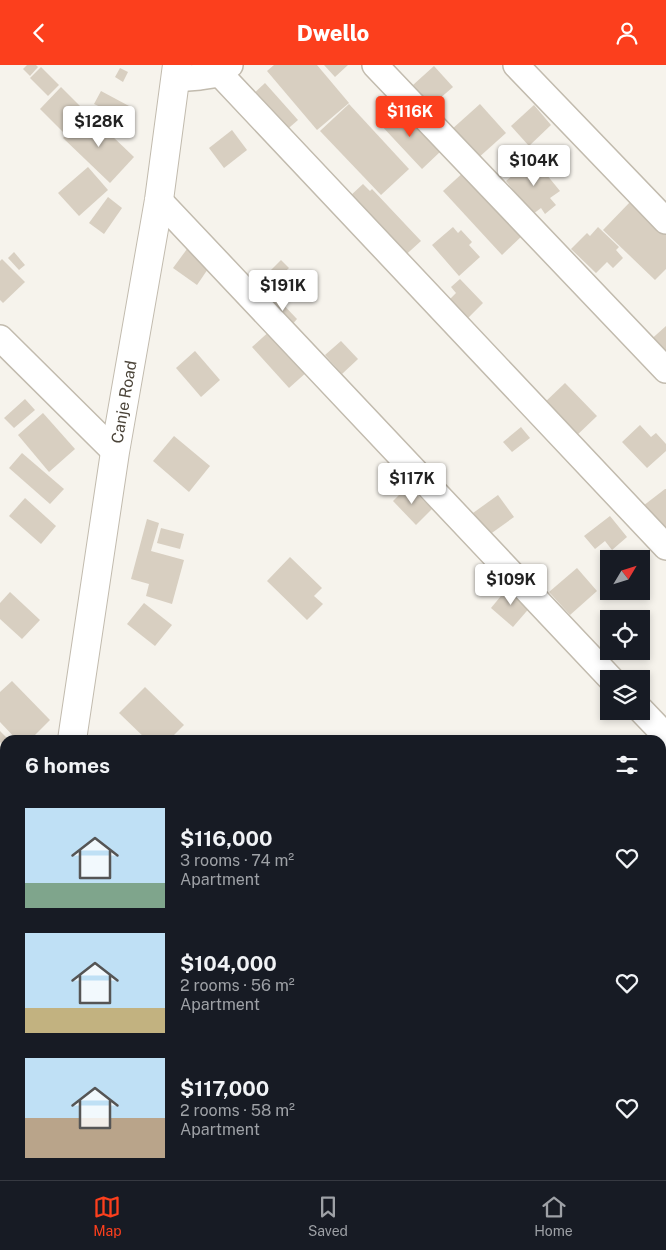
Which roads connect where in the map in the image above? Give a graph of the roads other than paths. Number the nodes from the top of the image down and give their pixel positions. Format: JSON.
{"nodes":[{"id":1,"x":375,"y":65,"type":"edge"},
{"id":2,"x":516,"y":65,"type":"edge"},
{"id":3,"x":225,"y":69,"type":"edge"},
{"id":4,"x":176,"y":72,"type":"edge"},
{"id":5,"x":159,"y":200,"type":"junction"},
{"id":6,"x":666,"y":221,"type":"edge"},
{"id":7,"x":0,"y":338,"type":"edge"},
{"id":8,"x":666,"y":370,"type":"edge"},
{"id":9,"x":115,"y":453,"type":"junction"},
{"id":10,"x":666,"y":547,"type":"edge"},
{"id":11,"x":603,"y":670,"type":"edge"},
{"id":12,"x":650,"y":719,"type":"edge"},
{"id":13,"x":73,"y":735,"type":"edge"},
{"id":14,"x":665,"y":735,"type":"edge"}],
"edges":[{"from":1,"to":8,"type":"street"},
{"from":2,"to":6,"type":"street"},
{"from":3,"to":4,"type":"street"},
{"from":3,"to":10,"type":"street"},
{"from":4,"to":5,"type":"street","name":"Canje Road"},
{"from":5,"to":9,"type":"street","name":"Canje Road"},
{"from":5,"to":11,"type":"street"},
{"from":7,"to":9,"type":"street"},
{"from":9,"to":13,"type":"street","name":"Canje Road"},
{"from":12,"to":14,"type":"street"}]}
